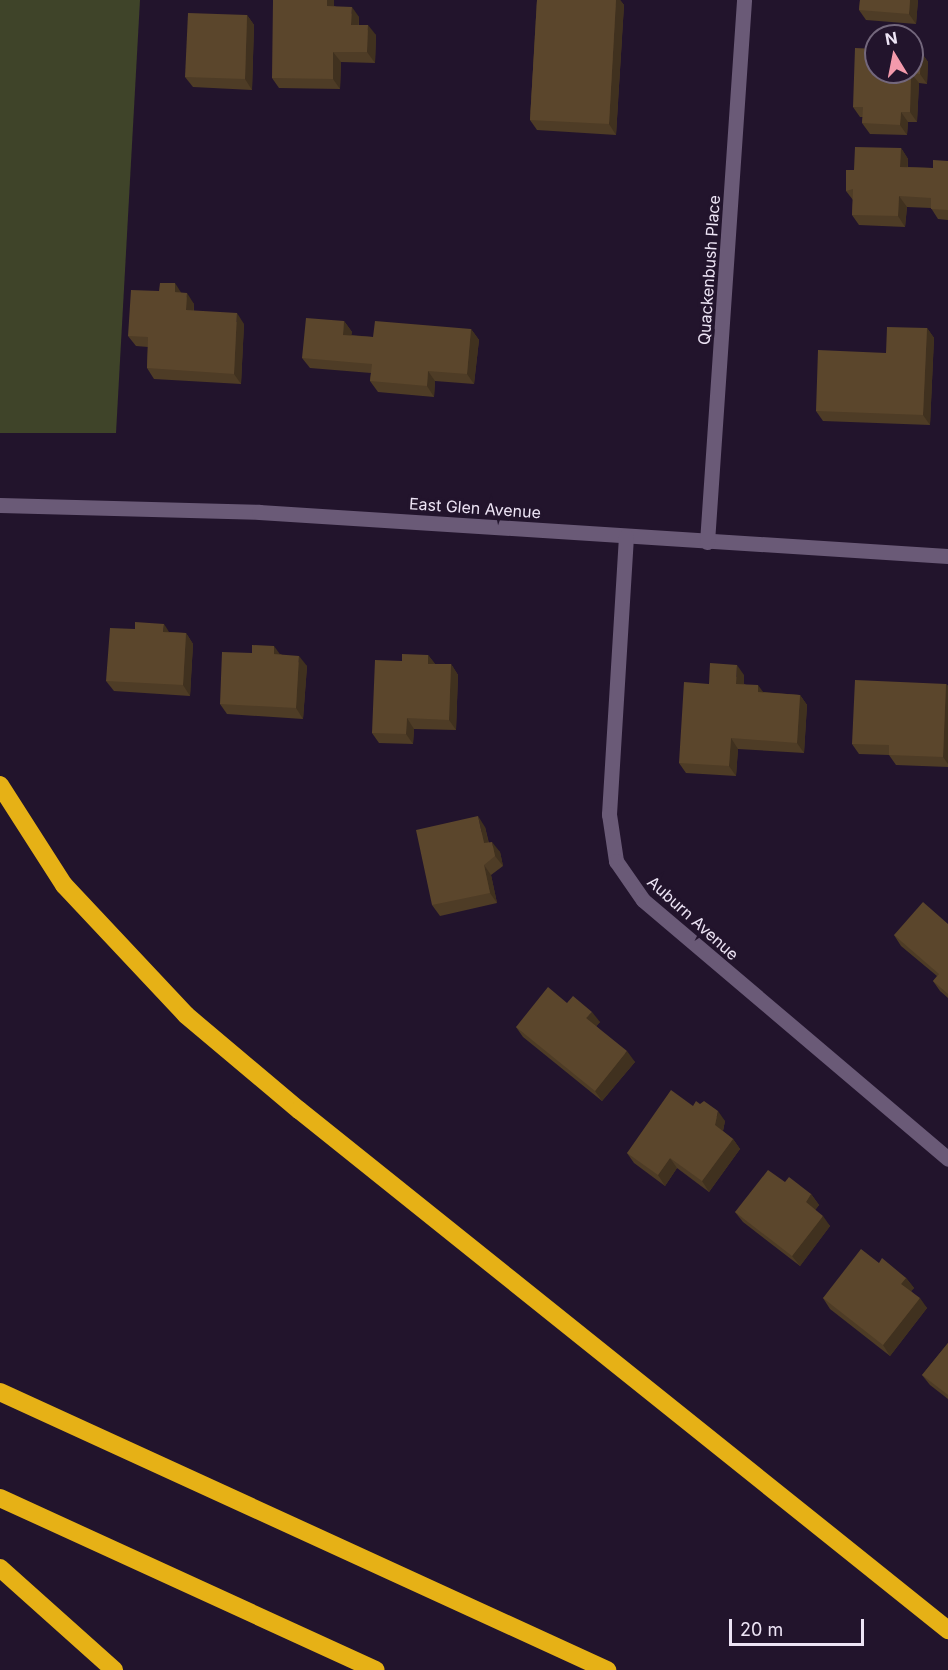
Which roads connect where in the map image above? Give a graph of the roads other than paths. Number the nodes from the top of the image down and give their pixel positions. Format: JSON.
{"nodes":[{"id":1,"x":744,"y":0,"type":"edge"},
{"id":2,"x":0,"y":505,"type":"edge"},
{"id":3,"x":626,"y":536,"type":"junction"},
{"id":4,"x":707,"y":542,"type":"junction"},
{"id":5,"x":948,"y":556,"type":"edge"},
{"id":6,"x":0,"y":785,"type":"edge"},
{"id":7,"x":948,"y":1159,"type":"edge"},
{"id":8,"x":0,"y":1392,"type":"edge"},
{"id":9,"x":0,"y":1498,"type":"edge"},
{"id":10,"x":0,"y":1568,"type":"edge"},
{"id":11,"x":948,"y":1630,"type":"edge"},
{"id":12,"x":114,"y":1670,"type":"edge"},
{"id":13,"x":376,"y":1670,"type":"edge"},
{"id":14,"x":607,"y":1670,"type":"edge"}],
"edges":[{"from":1,"to":4,"type":"street","name":"Quackenbush Place"},
{"from":2,"to":3,"type":"street","name":"East Glen Avenue"},
{"from":3,"to":4,"type":"street","name":"East Glen Avenue"},
{"from":3,"to":7,"type":"street","name":"Auburn Avenue"},
{"from":4,"to":5,"type":"street","name":"East Glen Avenue"},
{"from":6,"to":11,"type":"highway"},
{"from":8,"to":14,"type":"highway"},
{"from":9,"to":13,"type":"highway"},
{"from":10,"to":12,"type":"highway"}]}
